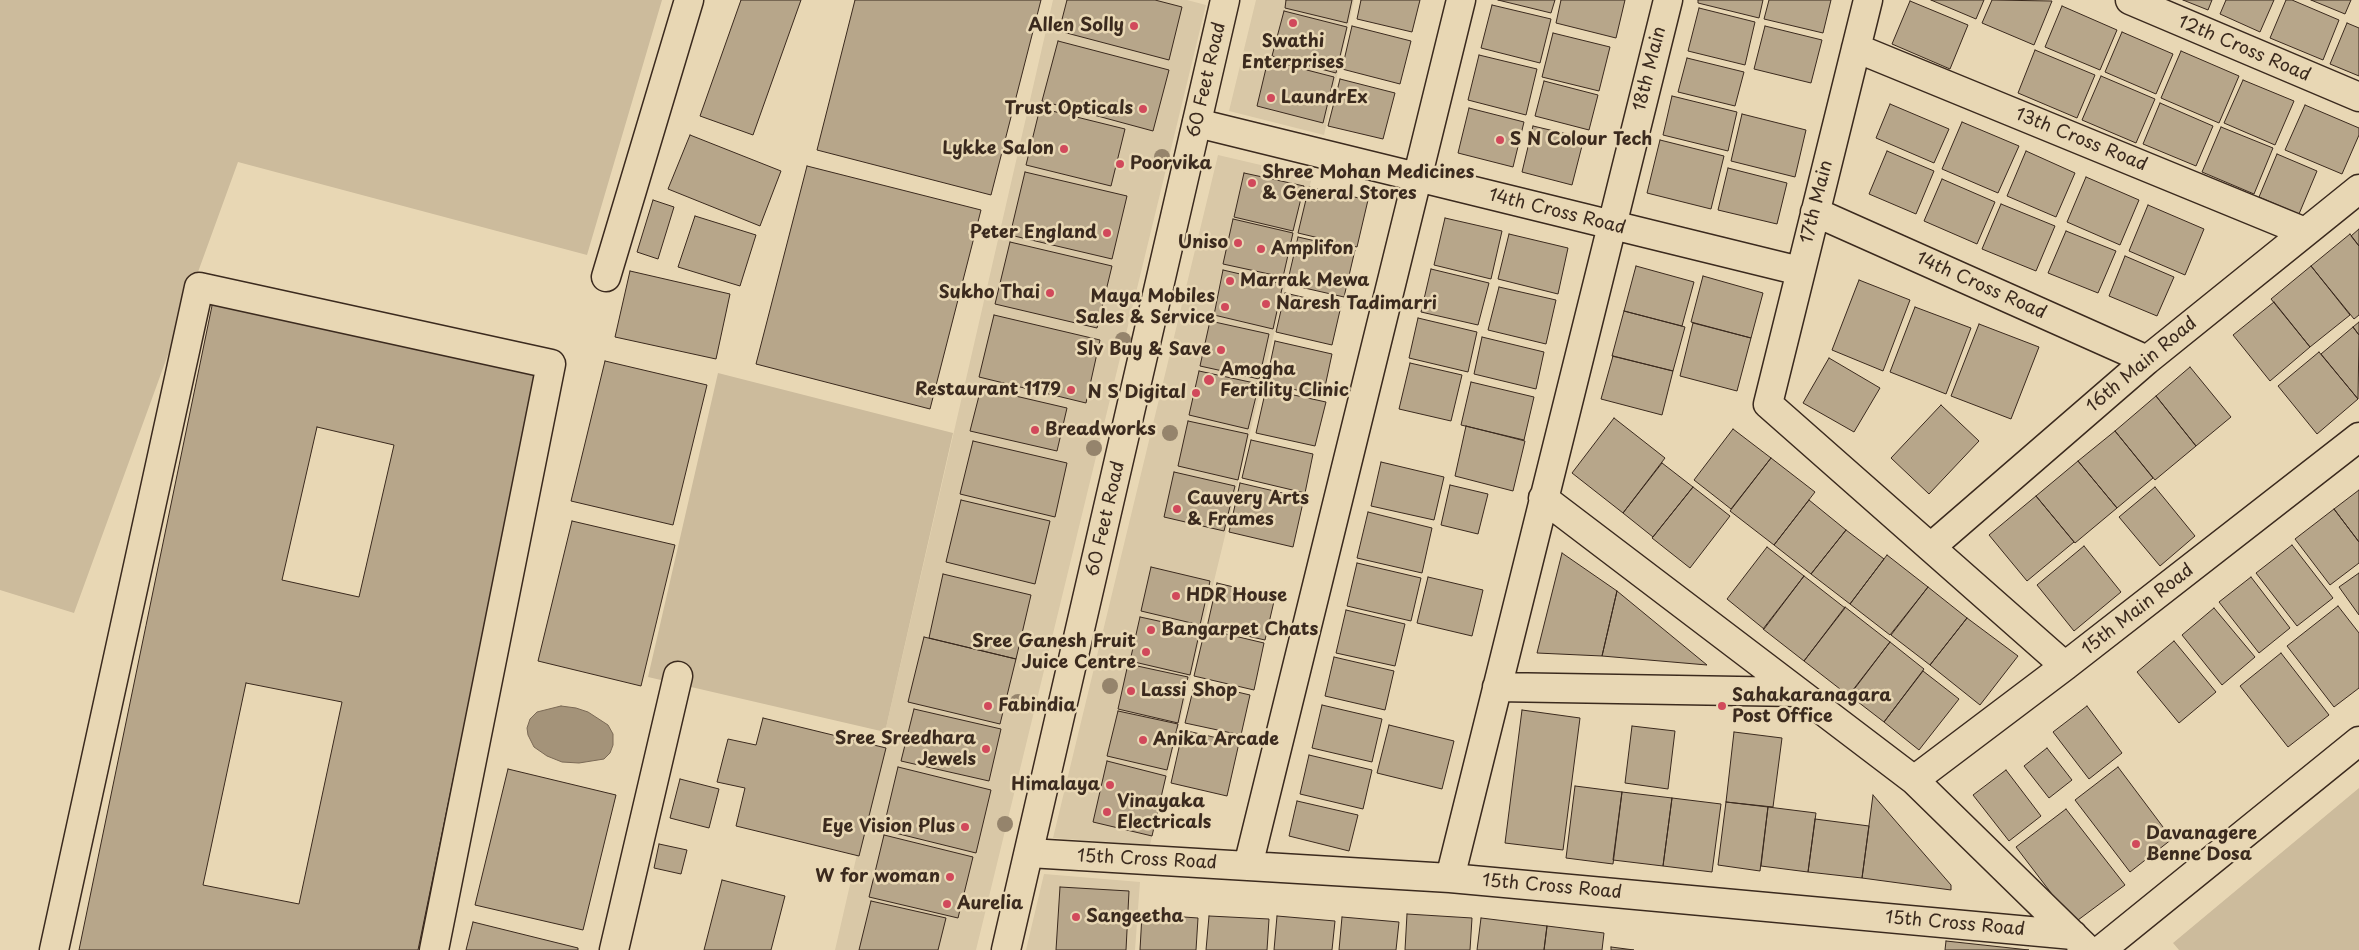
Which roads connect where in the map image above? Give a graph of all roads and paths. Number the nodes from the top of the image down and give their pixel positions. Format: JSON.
{"nodes":[{"id":1,"x":689,"y":0,"type":"edge"},
{"id":2,"x":1225,"y":0,"type":"edge"},
{"id":3,"x":1461,"y":0,"type":"edge"},
{"id":4,"x":1668,"y":0,"type":"edge"},
{"id":5,"x":1868,"y":0,"type":"edge"},
{"id":6,"x":2130,"y":0,"type":"edge"},
{"id":7,"x":1856,"y":48,"type":"junction"},
{"id":8,"x":2359,"y":97,"type":"edge"},
{"id":9,"x":1197,"y":123,"type":"junction"},
{"id":10,"x":1417,"y":178,"type":"junction"},
{"id":11,"x":2359,"y":189,"type":"edge"},
{"id":12,"x":1815,"y":212,"type":"junction"},
{"id":13,"x":1610,"y":225,"type":"junction"},
{"id":14,"x":2305,"y":232,"type":"junction"},
{"id":15,"x":1800,"y":271,"type":"junction"},
{"id":16,"x":606,"y":277,"type":"dead end"},
{"id":17,"x":2146,"y":360,"type":"junction"},
{"id":18,"x":2359,"y":437,"type":"edge"},
{"id":19,"x":1543,"y":498,"type":"junction"},
{"id":20,"x":1931,"y":547,"type":"junction"},
{"id":21,"x":2065,"y":666,"type":"junction"},
{"id":22,"x":678,"y":676,"type":"dead end"},
{"id":23,"x":1497,"y":686,"type":"junction"},
{"id":24,"x":1798,"y":692,"type":"junction"},
{"id":25,"x":2359,"y":741,"type":"edge"},
{"id":26,"x":1914,"y":780,"type":"junction"},
{"id":27,"x":1029,"y":853,"type":"junction"},
{"id":28,"x":1248,"y":866,"type":"junction"},
{"id":29,"x":1450,"y":878,"type":"junction"},
{"id":30,"x":2080,"y":943,"type":"edge"},
{"id":31,"x":54,"y":950,"type":"edge"},
{"id":32,"x":434,"y":950,"type":"edge"},
{"id":33,"x":614,"y":950,"type":"edge"},
{"id":34,"x":1006,"y":950,"type":"edge"},
{"id":35,"x":2101,"y":950,"type":"edge"}],
"edges":[{"from":1,"to":16,"type":"street"},
{"from":2,"to":9,"type":"street","name":"60 Feet Road"},
{"from":3,"to":10,"type":"street"},
{"from":4,"to":13,"type":"street","name":"18th Main"},
{"from":5,"to":7,"type":"street","name":"17th Main"},
{"from":6,"to":8,"type":"street","name":"12th Cross Road"},
{"from":7,"to":12,"type":"street","name":"17th Main"},
{"from":7,"to":14,"type":"street","name":"13th Cross Road"},
{"from":9,"to":10,"type":"street","name":"14th Cross Road"},
{"from":9,"to":27,"type":"street","name":"60 Feet Road"},
{"from":10,"to":13,"type":"street","name":"14th Cross Road"},
{"from":10,"to":28,"type":"street"},
{"from":11,"to":14,"type":"street","name":"16th Main Road"},
{"from":12,"to":15,"type":"street","name":"17th Main"},
{"from":12,"to":17,"type":"street","name":"14th Cross Road"},
{"from":13,"to":15,"type":"street","name":"14th Cross Road"},
{"from":13,"to":19,"type":"street","name":"18th Main"},
{"from":14,"to":17,"type":"street","name":"16th Main Road"},
{"from":15,"to":20,"type":"street","name":"17th Main"},
{"from":17,"to":20,"type":"street","name":"16th Main Road"},
{"from":18,"to":21,"type":"street","name":"15th Main Road"},
{"from":19,"to":23,"type":"street","name":"18th Main"},
{"from":19,"to":24,"type":"street"},
{"from":20,"to":21,"type":"street"},
{"from":21,"to":26,"type":"street","name":"15th Main Road"},
{"from":22,"to":33,"type":"street"},
{"from":23,"to":24,"type":"street"},
{"from":23,"to":29,"type":"street","name":"18th Main"},
{"from":24,"to":26,"type":"street"},
{"from":25,"to":35,"type":"street"},
{"from":26,"to":30,"type":"street"},
{"from":27,"to":28,"type":"street","name":"15th Cross Road"},
{"from":27,"to":34,"type":"street","name":"60 Feet Road"},
{"from":28,"to":29,"type":"street","name":"15th Cross Road"},
{"from":29,"to":30,"type":"street","name":"15th Cross Road"},
{"from":31,"to":32,"type":"street"}]}
